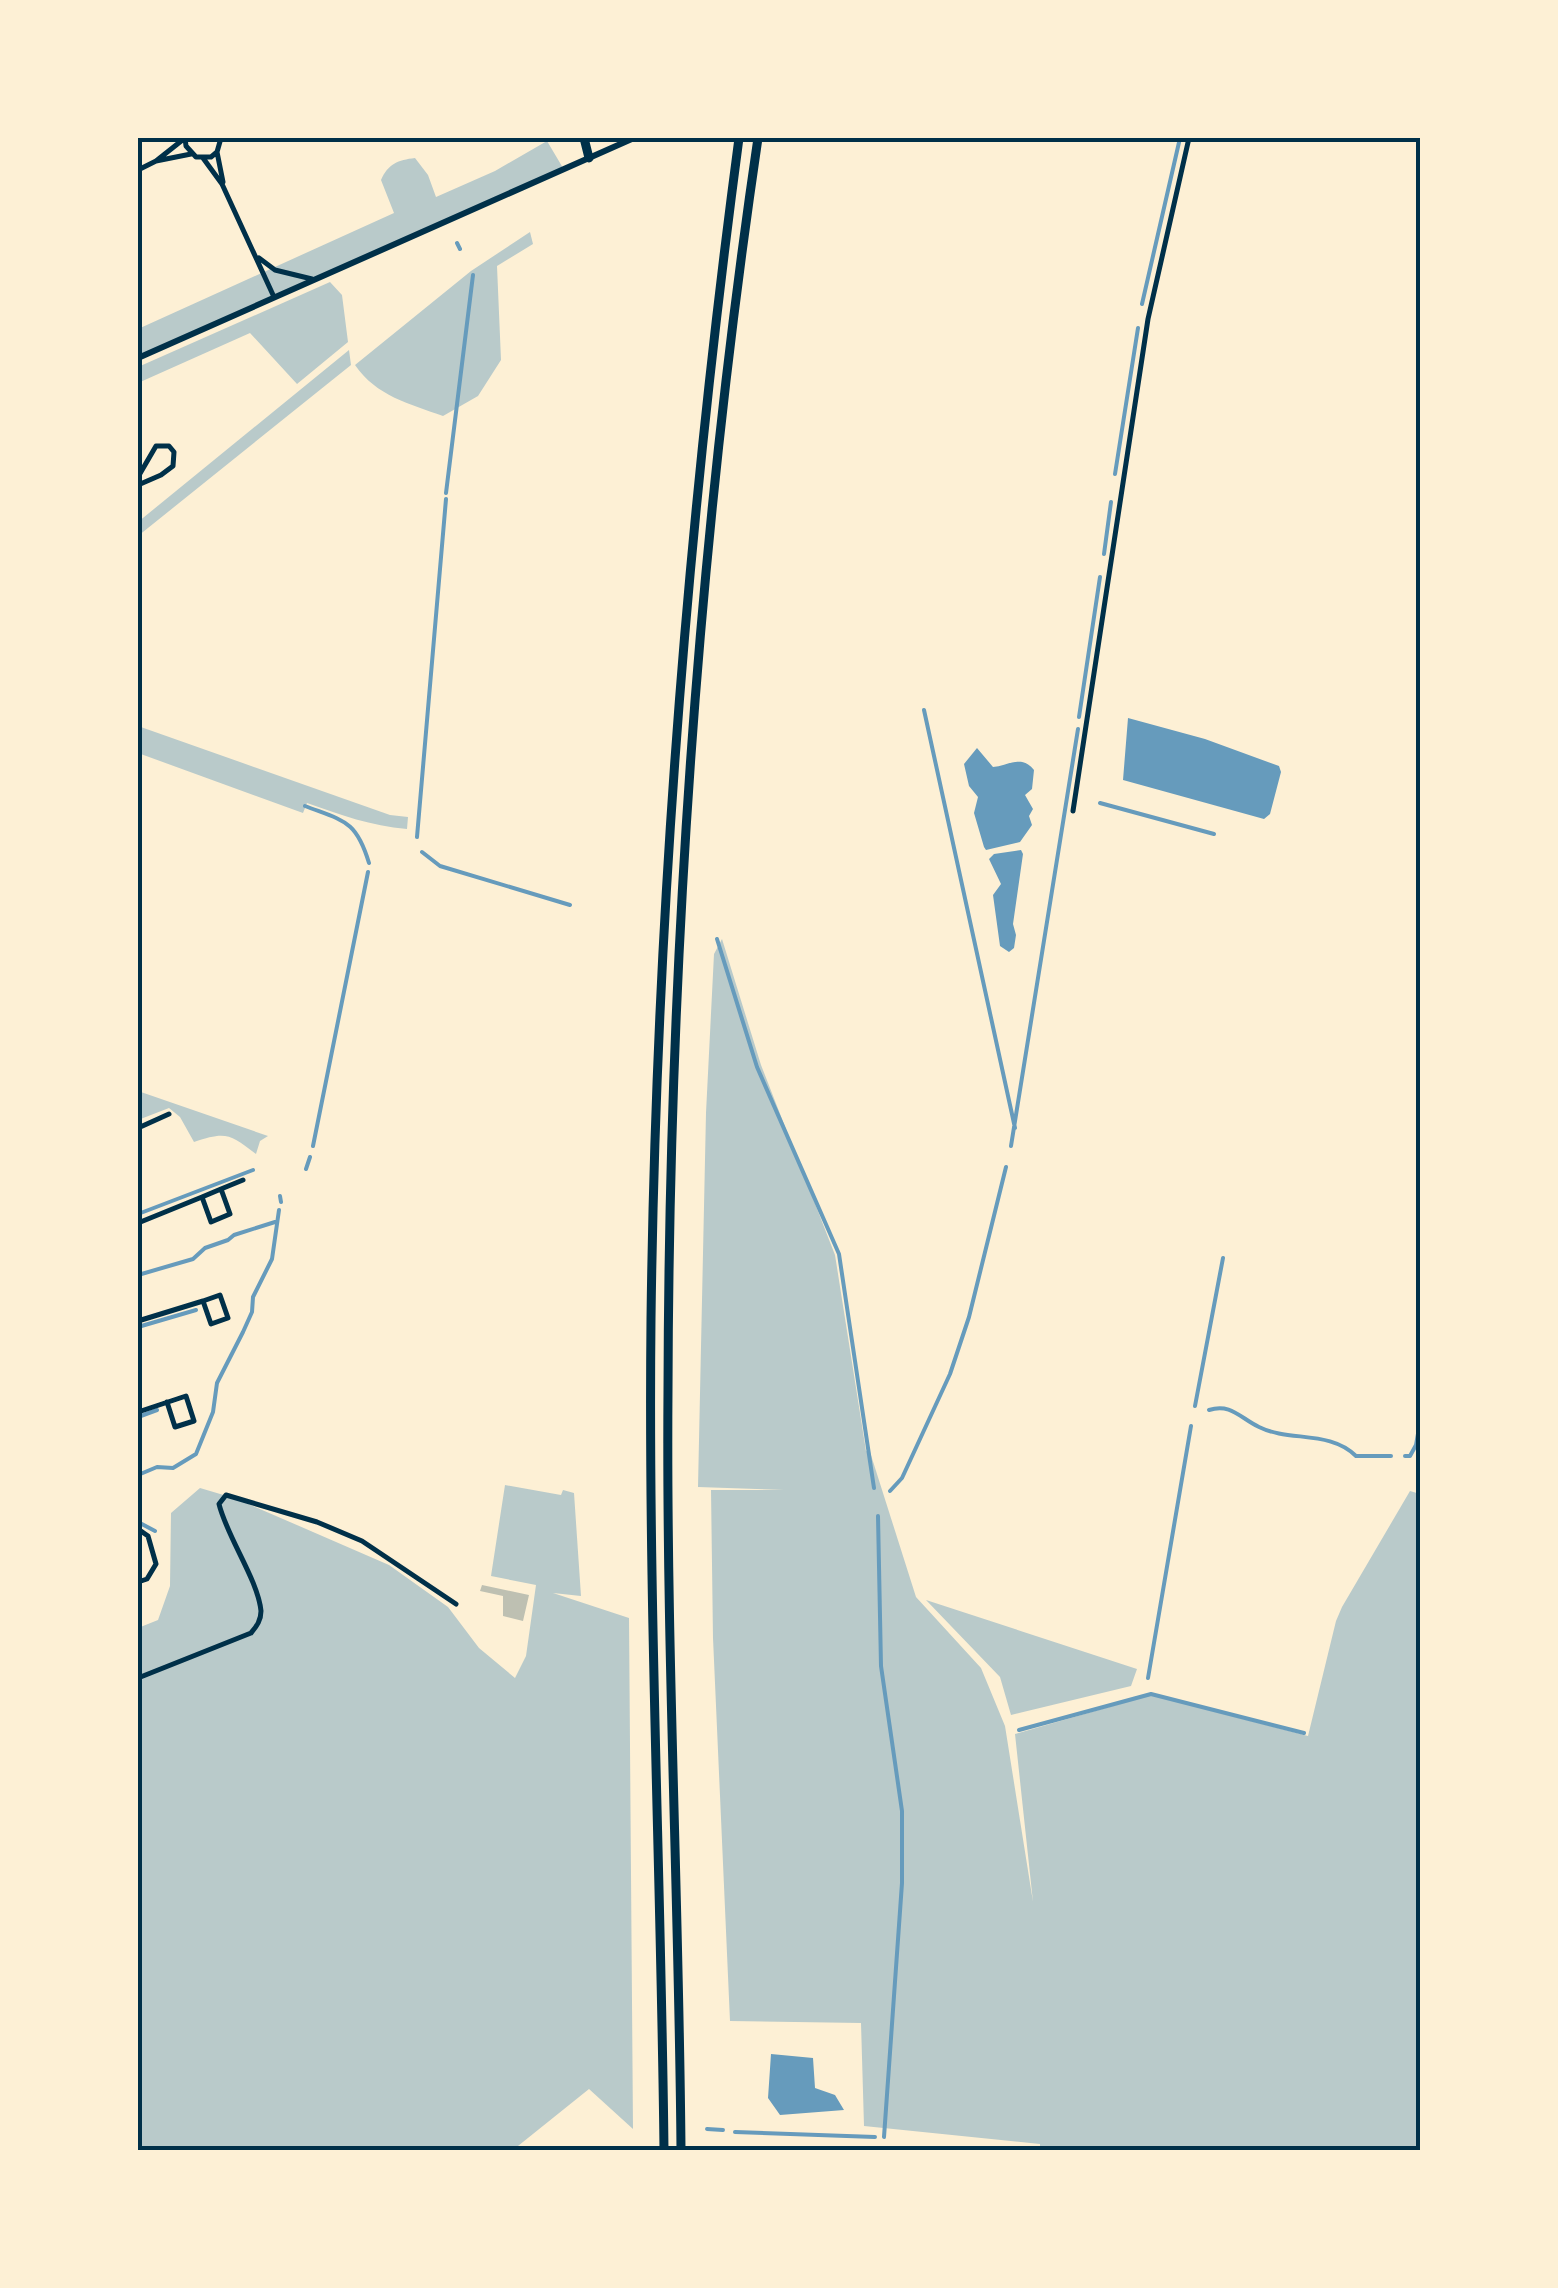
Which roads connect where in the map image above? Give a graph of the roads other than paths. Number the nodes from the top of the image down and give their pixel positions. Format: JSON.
{"nodes":[{"id":1,"x":185,"y":138,"type":"edge"},
{"id":2,"x":584,"y":138,"type":"edge"},
{"id":3,"x":634,"y":138,"type":"edge"},
{"id":4,"x":758,"y":138,"type":"edge"},
{"id":5,"x":1189,"y":138,"type":"edge"},
{"id":6,"x":223,"y":139,"type":"edge"},
{"id":7,"x":739,"y":140,"type":"edge"},
{"id":8,"x":217,"y":152,"type":"junction"},
{"id":9,"x":191,"y":154,"type":"junction"},
{"id":10,"x":203,"y":158,"type":"junction"},
{"id":11,"x":589,"y":158,"type":"junction"},
{"id":12,"x":156,"y":162,"type":"junction"},
{"id":13,"x":138,"y":170,"type":"edge"},
{"id":14,"x":222,"y":184,"type":"junction"},
{"id":15,"x":257,"y":257,"type":"junction"},
{"id":16,"x":315,"y":280,"type":"junction"},
{"id":17,"x":274,"y":298,"type":"junction"},
{"id":18,"x":138,"y":358,"type":"edge"},
{"id":19,"x":138,"y":478,"type":"edge"},
{"id":20,"x":138,"y":485,"type":"edge"},
{"id":21,"x":1072,"y":811,"type":"dead end"},
{"id":22,"x":169,"y":1114,"type":"dead end"},
{"id":23,"x":138,"y":1128,"type":"edge"},
{"id":24,"x":243,"y":1180,"type":"dead end"},
{"id":25,"x":221,"y":1189,"type":"junction"},
{"id":26,"x":202,"y":1197,"type":"junction"},
{"id":27,"x":138,"y":1223,"type":"edge"},
{"id":28,"x":203,"y":1301,"type":"junction"},
{"id":29,"x":138,"y":1320,"type":"edge"},
{"id":30,"x":168,"y":1402,"type":"junction"},
{"id":31,"x":138,"y":1412,"type":"edge"},
{"id":32,"x":138,"y":1529,"type":"edge"},
{"id":33,"x":138,"y":1582,"type":"edge"},
{"id":34,"x":456,"y":1604,"type":"dead end"},
{"id":35,"x":138,"y":1678,"type":"edge"},
{"id":36,"x":664,"y":2150,"type":"edge"},
{"id":37,"x":682,"y":2150,"type":"edge"}],
"edges":[{"from":1,"to":9,"type":"street"},
{"from":1,"to":12,"type":"street"},
{"from":2,"to":11,"type":"highway"},
{"from":3,"to":11,"type":"main road"},
{"from":4,"to":37,"type":"highway"},
{"from":5,"to":21,"type":"street"},
{"from":6,"to":8,"type":"street"},
{"from":7,"to":36,"type":"highway"},
{"from":8,"to":10,"type":"street"},
{"from":8,"to":14,"type":"street"},
{"from":9,"to":10,"type":"street"},
{"from":9,"to":12,"type":"street"},
{"from":10,"to":14,"type":"street"},
{"from":11,"to":16,"type":"main road"},
{"from":12,"to":13,"type":"street"},
{"from":14,"to":15,"type":"street"},
{"from":15,"to":16,"type":"street"},
{"from":15,"to":17,"type":"street"},
{"from":16,"to":17,"type":"main road"},
{"from":17,"to":18,"type":"main road"},
{"from":19,"to":20,"type":"street"},
{"from":22,"to":23,"type":"street"},
{"from":24,"to":25,"type":"street"},
{"from":25,"to":26,"type":"street"},
{"from":25,"to":26,"type":"street"},
{"from":26,"to":27,"type":"street"},
{"from":28,"to":28,"type":"street"},
{"from":28,"to":29,"type":"street"},
{"from":30,"to":30,"type":"street"},
{"from":30,"to":31,"type":"street"},
{"from":32,"to":33,"type":"street"},
{"from":34,"to":35,"type":"street"}]}
